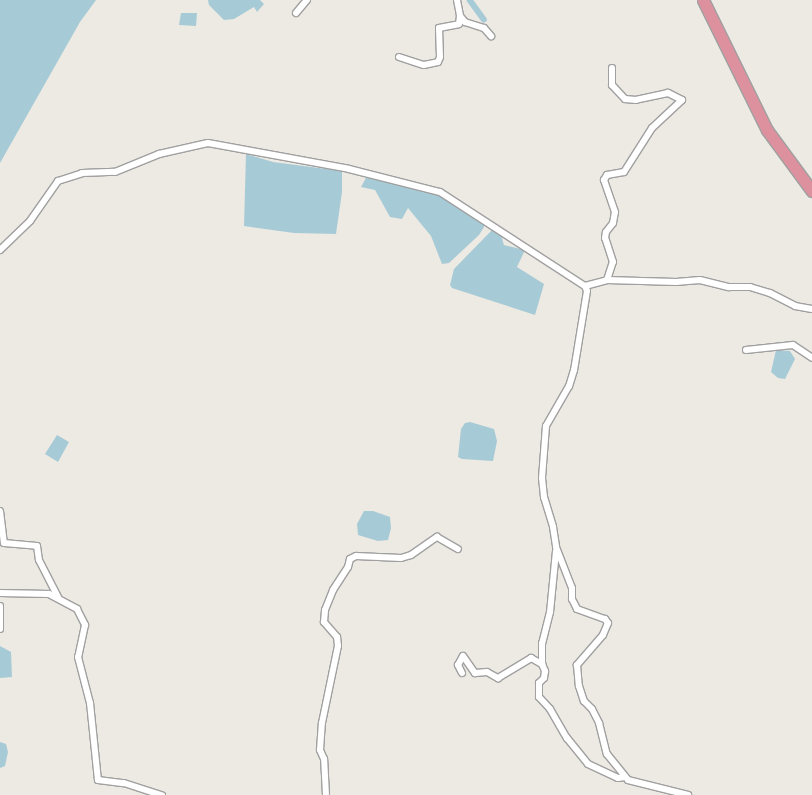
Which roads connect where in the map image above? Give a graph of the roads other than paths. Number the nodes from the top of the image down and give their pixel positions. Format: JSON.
{"nodes":[{"id":1,"x":307,"y":0,"type":"edge"},
{"id":2,"x":457,"y":0,"type":"edge"},
{"id":3,"x":702,"y":0,"type":"edge"},
{"id":4,"x":296,"y":13,"type":"dead end"},
{"id":5,"x":460,"y":16,"type":"junction"},
{"id":6,"x":491,"y":36,"type":"dead end"},
{"id":7,"x":399,"y":57,"type":"dead end"},
{"id":8,"x":612,"y":68,"type":"dead end"},
{"id":9,"x":812,"y":191,"type":"edge"},
{"id":10,"x":0,"y":250,"type":"edge"},
{"id":11,"x":607,"y":280,"type":"junction"},
{"id":12,"x":585,"y":286,"type":"junction"},
{"id":13,"x":812,"y":309,"type":"edge"},
{"id":14,"x":746,"y":350,"type":"dead end"},
{"id":15,"x":812,"y":358,"type":"edge"},
{"id":16,"x":0,"y":511,"type":"edge"},
{"id":17,"x":556,"y":547,"type":"junction"},
{"id":18,"x":458,"y":549,"type":"dead end"},
{"id":19,"x":0,"y":593,"type":"edge"},
{"id":20,"x":58,"y":597,"type":"junction"},
{"id":21,"x":0,"y":606,"type":"edge"},
{"id":22,"x":0,"y":629,"type":"edge"},
{"id":23,"x":542,"y":664,"type":"junction"},
{"id":24,"x":462,"y":673,"type":"dead end"},
{"id":25,"x":625,"y":777,"type":"junction"},
{"id":26,"x":162,"y":795,"type":"edge"},
{"id":27,"x":326,"y":795,"type":"edge"},
{"id":28,"x":688,"y":795,"type":"edge"}],
"edges":[{"from":1,"to":4,"type":"street"},
{"from":2,"to":5,"type":"street"},
{"from":3,"to":9,"type":"highway"},
{"from":5,"to":6,"type":"street"},
{"from":5,"to":7,"type":"street"},
{"from":8,"to":11,"type":"street"},
{"from":10,"to":12,"type":"street"},
{"from":11,"to":12,"type":"street"},
{"from":11,"to":13,"type":"street"},
{"from":12,"to":17,"type":"street"},
{"from":14,"to":15,"type":"street"},
{"from":16,"to":20,"type":"street"},
{"from":17,"to":23,"type":"street"},
{"from":17,"to":25,"type":"street"},
{"from":18,"to":27,"type":"street"},
{"from":19,"to":20,"type":"street"},
{"from":20,"to":26,"type":"street"},
{"from":21,"to":22,"type":"street"},
{"from":23,"to":24,"type":"street"},
{"from":23,"to":25,"type":"street"},
{"from":25,"to":28,"type":"street"}]}
